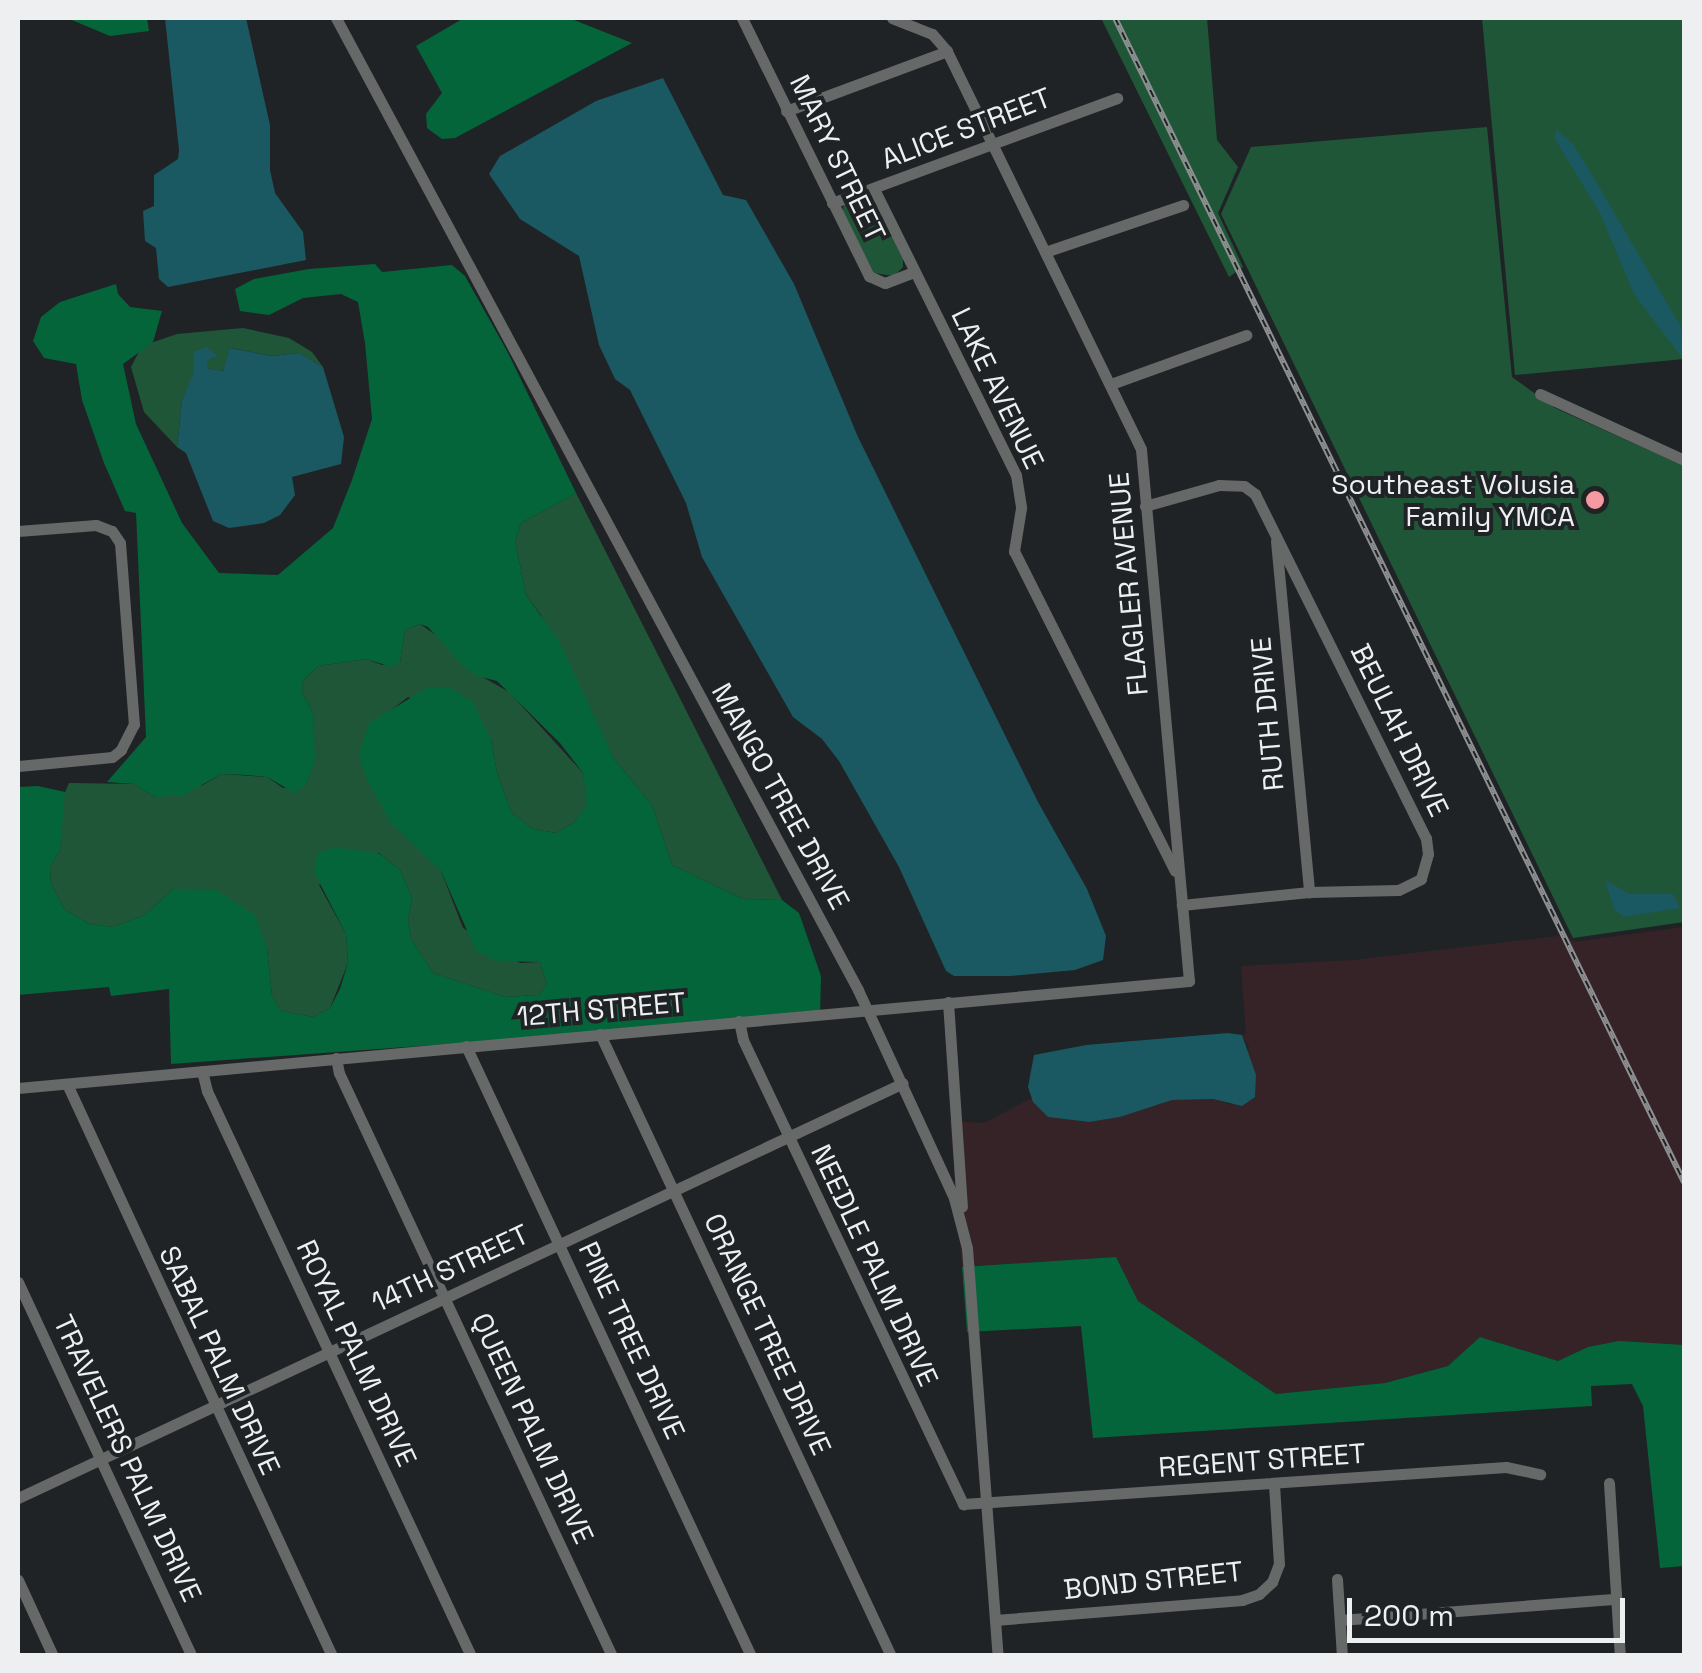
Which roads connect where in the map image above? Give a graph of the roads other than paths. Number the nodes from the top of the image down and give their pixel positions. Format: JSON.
{"nodes":[{"id":1,"x":336,"y":18,"type":"edge"},
{"id":2,"x":742,"y":18,"type":"edge"},
{"id":3,"x":892,"y":18,"type":"edge"},
{"id":4,"x":947,"y":52,"type":"junction"},
{"id":5,"x":1116,"y":98,"type":"dead end"},
{"id":6,"x":786,"y":111,"type":"junction"},
{"id":7,"x":991,"y":144,"type":"junction"},
{"id":8,"x":874,"y":189,"type":"junction"},
{"id":9,"x":832,"y":204,"type":"junction"},
{"id":10,"x":1183,"y":205,"type":"dead end"},
{"id":11,"x":1045,"y":252,"type":"junction"},
{"id":12,"x":913,"y":272,"type":"junction"},
{"id":13,"x":1246,"y":335,"type":"dead end"},
{"id":14,"x":1111,"y":384,"type":"junction"},
{"id":15,"x":1540,"y":394,"type":"dead end"},
{"id":16,"x":1684,"y":460,"type":"edge"},
{"id":17,"x":1144,"y":506,"type":"junction"},
{"id":18,"x":18,"y":530,"type":"edge"},
{"id":19,"x":1275,"y":532,"type":"junction"},
{"id":20,"x":18,"y":766,"type":"edge"},
{"id":21,"x":1180,"y":881,"type":"junction"},
{"id":22,"x":1308,"y":892,"type":"junction"},
{"id":23,"x":1182,"y":905,"type":"junction"},
{"id":24,"x":1189,"y":982,"type":"joint"},
{"id":25,"x":948,"y":1002,"type":"junction"},
{"id":26,"x":867,"y":1009,"type":"junction"},
{"id":27,"x":739,"y":1022,"type":"junction"},
{"id":28,"x":600,"y":1034,"type":"junction"},
{"id":29,"x":466,"y":1046,"type":"junction"},
{"id":30,"x":336,"y":1058,"type":"junction"},
{"id":31,"x":202,"y":1070,"type":"junction"},
{"id":32,"x":903,"y":1083,"type":"junction"},
{"id":33,"x":67,"y":1084,"type":"junction"},
{"id":34,"x":18,"y":1088,"type":"edge"},
{"id":35,"x":788,"y":1136,"type":"junction"},
{"id":36,"x":674,"y":1190,"type":"junction"},
{"id":37,"x":963,"y":1224,"type":"junction"},
{"id":38,"x":559,"y":1244,"type":"junction"},
{"id":39,"x":18,"y":1282,"type":"edge"},
{"id":40,"x":445,"y":1298,"type":"junction"},
{"id":41,"x":329,"y":1352,"type":"junction"},
{"id":42,"x":214,"y":1406,"type":"junction"},
{"id":43,"x":100,"y":1459,"type":"junction"},
{"id":44,"x":1540,"y":1474,"type":"dead end"},
{"id":45,"x":1274,"y":1484,"type":"junction"},
{"id":46,"x":1609,"y":1484,"type":"dead end"},
{"id":47,"x":18,"y":1498,"type":"edge"},
{"id":48,"x":986,"y":1506,"type":"junction"},
{"id":49,"x":1337,"y":1579,"type":"dead end"},
{"id":50,"x":18,"y":1580,"type":"edge"},
{"id":51,"x":1616,"y":1598,"type":"junction"},
{"id":52,"x":995,"y":1620,"type":"junction"},
{"id":53,"x":1340,"y":1620,"type":"junction"},
{"id":54,"x":53,"y":1656,"type":"edge"},
{"id":55,"x":192,"y":1656,"type":"edge"},
{"id":56,"x":332,"y":1656,"type":"edge"},
{"id":57,"x":472,"y":1656,"type":"edge"},
{"id":58,"x":612,"y":1656,"type":"edge"},
{"id":59,"x":752,"y":1656,"type":"edge"},
{"id":60,"x":891,"y":1656,"type":"edge"},
{"id":61,"x":998,"y":1656,"type":"edge"},
{"id":62,"x":1342,"y":1656,"type":"edge"},
{"id":63,"x":1620,"y":1656,"type":"edge"}],
"edges":[{"from":1,"to":26,"type":"street","name":"MANGO TREE DRIVE"},
{"from":2,"to":6,"type":"street","name":"MARY STREET"},
{"from":3,"to":4,"type":"street","name":"FLAGLER AVENUE"},
{"from":4,"to":6,"type":"street"},
{"from":4,"to":7,"type":"street","name":"FLAGLER AVENUE"},
{"from":5,"to":7,"type":"street","name":"ALICE STREET"},
{"from":6,"to":9,"type":"street","name":"MARY STREET"},
{"from":7,"to":8,"type":"street","name":"ALICE STREET"},
{"from":7,"to":11,"type":"street","name":"FLAGLER AVENUE"},
{"from":8,"to":9,"type":"street","name":"ALICE STREET"},
{"from":8,"to":12,"type":"street","name":"LAKE AVENUE"},
{"from":9,"to":12,"type":"street","name":"MARY STREET"},
{"from":10,"to":11,"type":"street"},
{"from":11,"to":14,"type":"street","name":"FLAGLER AVENUE"},
{"from":12,"to":21,"type":"street","name":"LAKE AVENUE"},
{"from":13,"to":14,"type":"street"},
{"from":14,"to":17,"type":"street","name":"FLAGLER AVENUE"},
{"from":15,"to":16,"type":"street"},
{"from":17,"to":19,"type":"street","name":"BEULAH DRIVE"},
{"from":17,"to":21,"type":"street","name":"FLAGLER AVENUE"},
{"from":18,"to":20,"type":"street"},
{"from":19,"to":22,"type":"street","name":"RUTH DRIVE"},
{"from":19,"to":22,"type":"street","name":"BEULAH DRIVE"},
{"from":21,"to":23,"type":"street","name":"FLAGLER AVENUE"},
{"from":22,"to":23,"type":"street","name":"BEULAH DRIVE"},
{"from":23,"to":24,"type":"street","name":"FLAGLER AVENUE"},
{"from":24,"to":25,"type":"street","name":"12TH STREET"},
{"from":25,"to":26,"type":"street","name":"12TH STREET"},
{"from":25,"to":37,"type":"street"},
{"from":26,"to":27,"type":"street","name":"12TH STREET"},
{"from":26,"to":32,"type":"street","name":"MANGO TREE DRIVE"},
{"from":27,"to":28,"type":"street","name":"12TH STREET"},
{"from":27,"to":35,"type":"street","name":"NEEDLE PALM DRIVE"},
{"from":28,"to":29,"type":"street","name":"12TH STREET"},
{"from":28,"to":36,"type":"street","name":"ORANGE TREE DRIVE"},
{"from":29,"to":30,"type":"street","name":"12TH STREET"},
{"from":29,"to":38,"type":"street","name":"PINE TREE DRIVE"},
{"from":30,"to":31,"type":"street","name":"12TH STREET"},
{"from":30,"to":40,"type":"street","name":"QUEEN PALM DRIVE"},
{"from":31,"to":33,"type":"street","name":"12TH STREET"},
{"from":31,"to":41,"type":"street","name":"ROYAL PALM DRIVE"},
{"from":32,"to":35,"type":"street","name":"14TH STREET"},
{"from":32,"to":37,"type":"street","name":"MANGO TREE DRIVE"},
{"from":33,"to":34,"type":"street","name":"12TH STREET"},
{"from":33,"to":42,"type":"street","name":"SABAL PALM DRIVE"},
{"from":35,"to":36,"type":"street","name":"14TH STREET"},
{"from":35,"to":48,"type":"street","name":"NEEDLE PALM DRIVE"},
{"from":36,"to":38,"type":"street","name":"14TH STREET"},
{"from":36,"to":60,"type":"street","name":"ORANGE TREE DRIVE"},
{"from":37,"to":48,"type":"street","name":"MANGO TREE DRIVE"},
{"from":38,"to":40,"type":"street","name":"14TH STREET"},
{"from":38,"to":59,"type":"street","name":"PINE TREE DRIVE"},
{"from":39,"to":43,"type":"street","name":"TRAVELERS PALM DRIVE"},
{"from":40,"to":41,"type":"street","name":"14TH STREET"},
{"from":40,"to":58,"type":"street","name":"QUEEN PALM DRIVE"},
{"from":41,"to":42,"type":"street","name":"14TH STREET"},
{"from":41,"to":57,"type":"street","name":"ROYAL PALM DRIVE"},
{"from":42,"to":43,"type":"street","name":"14TH STREET"},
{"from":42,"to":56,"type":"street","name":"SABAL PALM DRIVE"},
{"from":43,"to":47,"type":"street","name":"14TH STREET"},
{"from":43,"to":55,"type":"street","name":"TRAVELERS PALM DRIVE"},
{"from":44,"to":45,"type":"street","name":"REGENT STREET"},
{"from":45,"to":48,"type":"street","name":"REGENT STREET"},
{"from":45,"to":52,"type":"street","name":"BOND STREET"},
{"from":46,"to":51,"type":"street"},
{"from":48,"to":52,"type":"street","name":"MANGO TREE DRIVE"},
{"from":49,"to":53,"type":"street"},
{"from":50,"to":54,"type":"street"},
{"from":51,"to":53,"type":"street"},
{"from":51,"to":63,"type":"street"},
{"from":52,"to":61,"type":"street","name":"MANGO TREE DRIVE"},
{"from":53,"to":62,"type":"street"}]}
